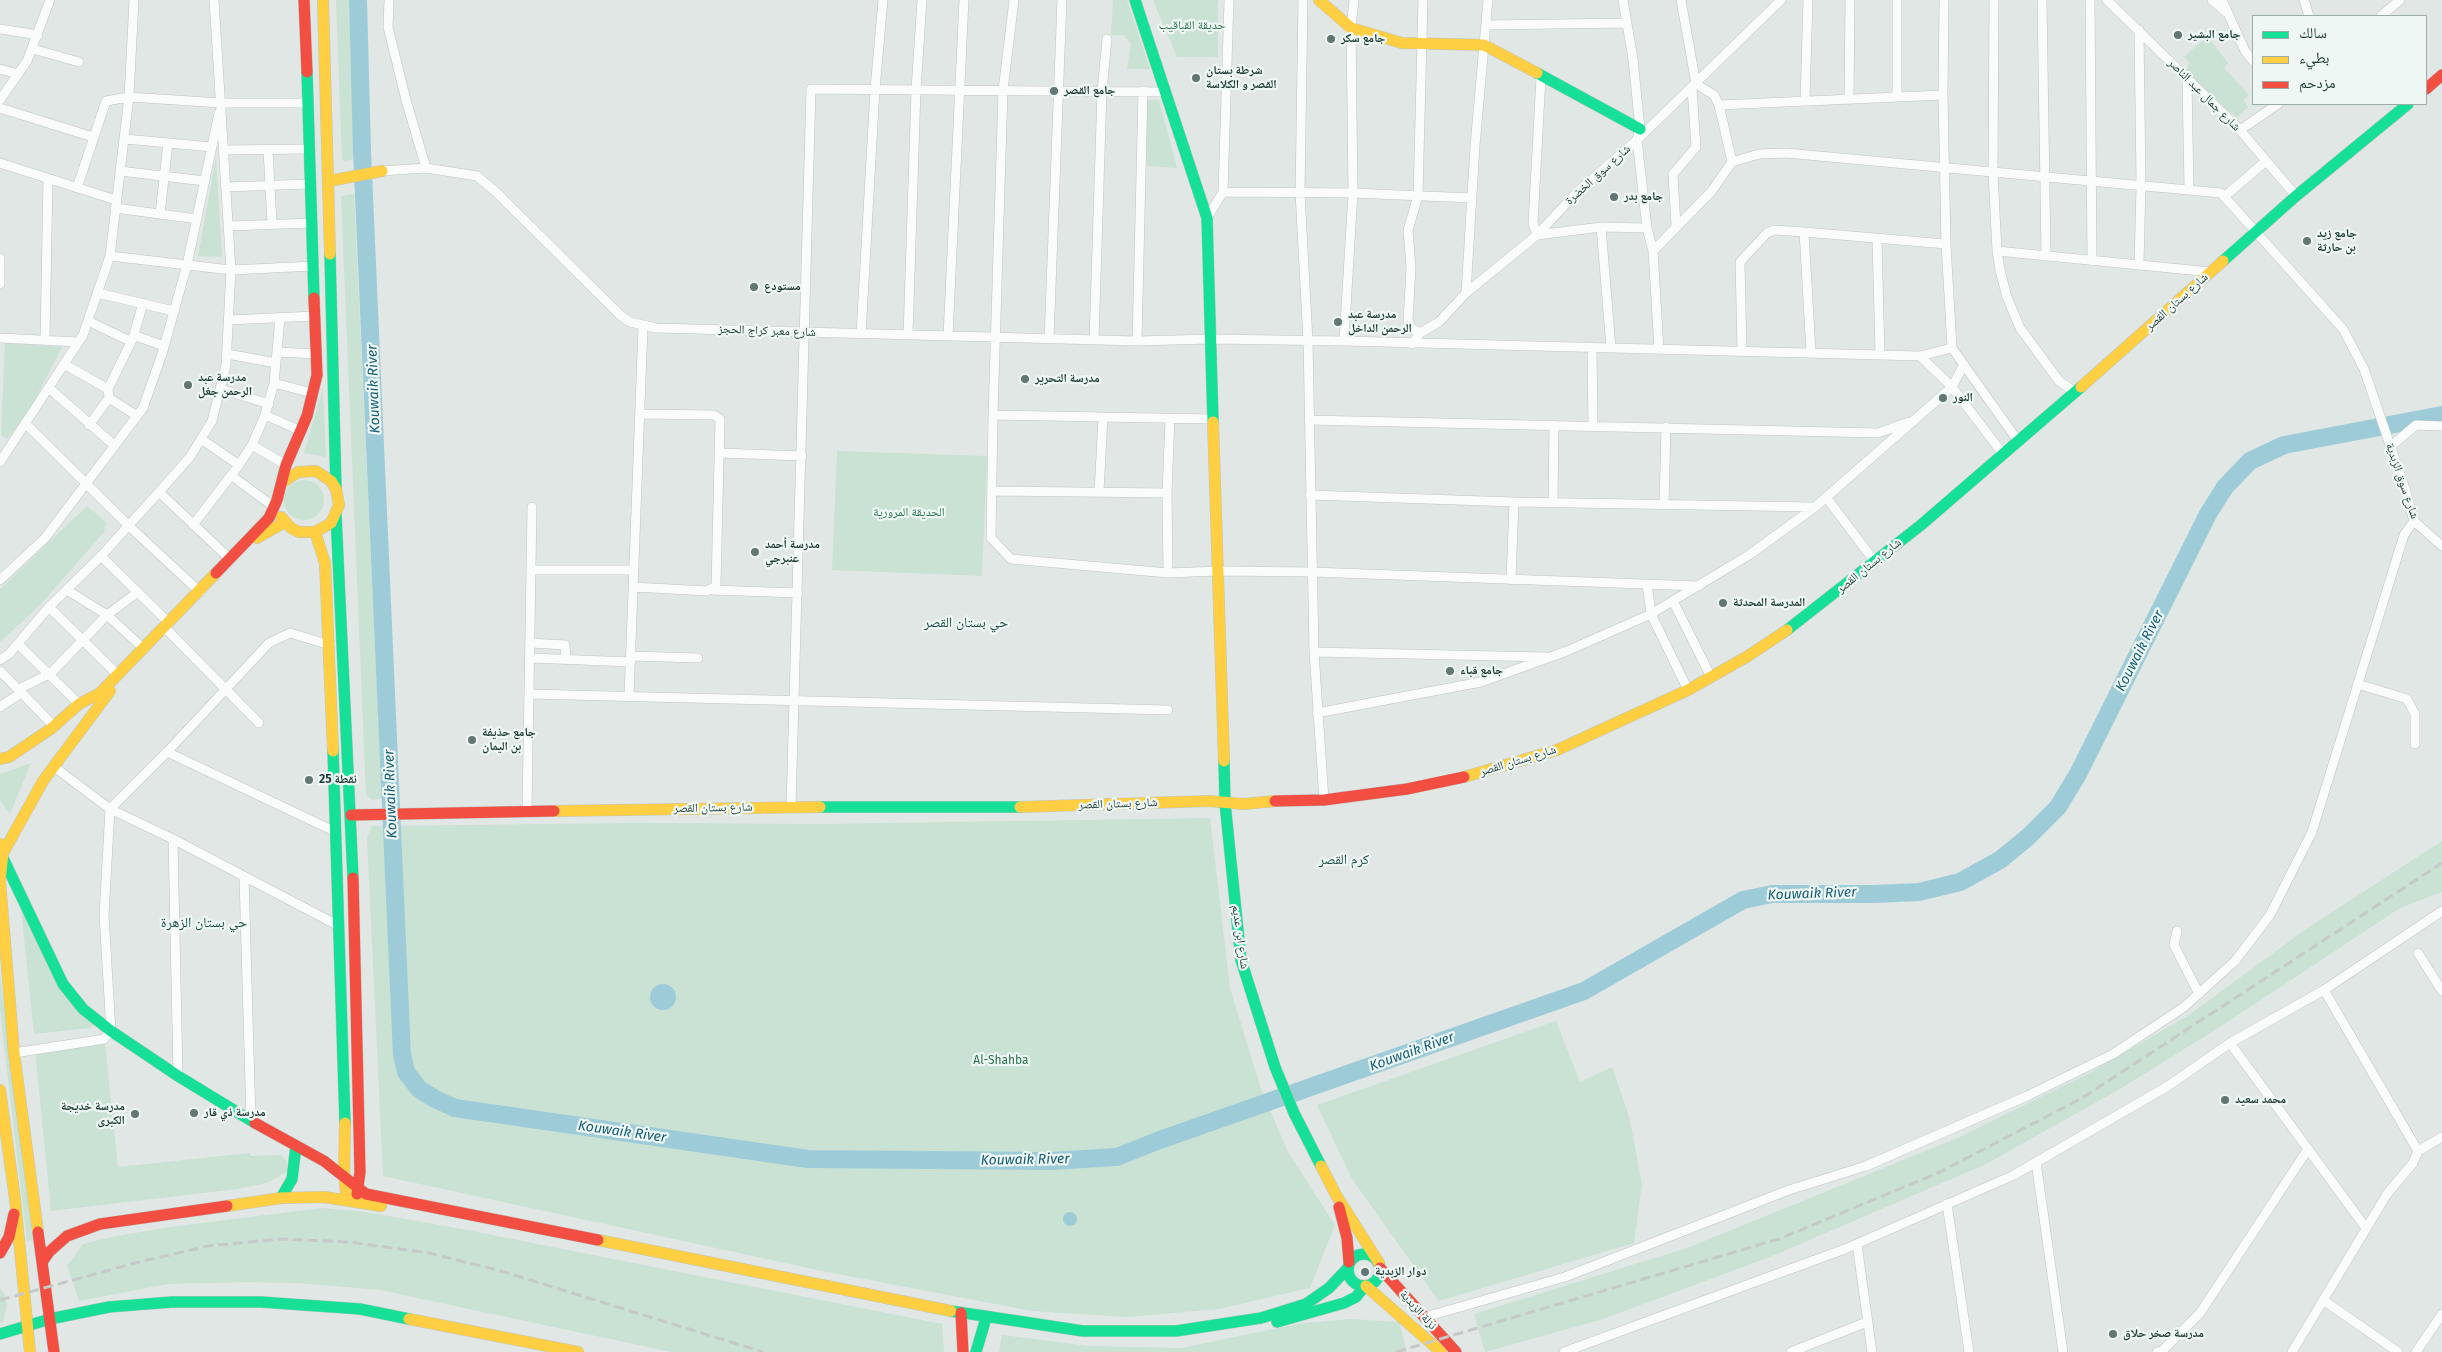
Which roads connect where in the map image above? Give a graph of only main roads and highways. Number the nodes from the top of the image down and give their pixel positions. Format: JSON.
{"nodes":[{"id":1,"x":304,"y":0,"type":"edge"},
{"id":2,"x":323,"y":0,"type":"edge"},
{"id":3,"x":1135,"y":0,"type":"edge"},
{"id":4,"x":1319,"y":0,"type":"edge"},
{"id":5,"x":2442,"y":75,"type":"edge"},
{"id":6,"x":2427,"y":88,"type":"edge"},
{"id":7,"x":2407,"y":105,"type":"edge"},
{"id":8,"x":1638,"y":135,"type":"road end"},
{"id":9,"x":382,"y":171,"type":"road end"},
{"id":10,"x":329,"y":180,"type":"junction"},
{"id":11,"x":283,"y":482,"type":"junction"},
{"id":12,"x":336,"y":488,"type":"junction"},
{"id":13,"x":275,"y":504,"type":"junction"},
{"id":14,"x":336,"y":515,"type":"junction"},
{"id":15,"x":285,"y":522,"type":"junction"},
{"id":16,"x":315,"y":532,"type":"junction"},
{"id":17,"x":168,"y":627,"type":"junction"},
{"id":18,"x":0,"y":758,"type":"edge"},
{"id":19,"x":1225,"y":803,"type":"junction"},
{"id":20,"x":351,"y":815,"type":"junction"},
{"id":21,"x":2,"y":852,"type":"edge"},
{"id":22,"x":0,"y":881,"type":"edge"},
{"id":23,"x":0,"y":1090,"type":"edge"},
{"id":24,"x":296,"y":1146,"type":"junction"},
{"id":25,"x":345,"y":1152,"type":"junction"},
{"id":26,"x":324,"y":1161,"type":"junction"},
{"id":27,"x":344,"y":1175,"type":"junction"},
{"id":28,"x":1336,"y":1194,"type":"junction"},
{"id":29,"x":353,"y":1197,"type":"junction"},
{"id":30,"x":281,"y":1198,"type":"junction"},
{"id":31,"x":15,"y":1199,"type":"junction"},
{"id":32,"x":0,"y":1253,"type":"edge"},
{"id":33,"x":42,"y":1262,"type":"junction"},
{"id":34,"x":1379,"y":1265,"type":"junction"},
{"id":35,"x":1348,"y":1266,"type":"junction"},
{"id":36,"x":1366,"y":1286,"type":"junction"},
{"id":37,"x":961,"y":1316,"type":"junction"},
{"id":38,"x":50,"y":1319,"type":"junction"},
{"id":39,"x":985,"y":1321,"type":"junction"},
{"id":40,"x":28,"y":1326,"type":"junction"},
{"id":41,"x":0,"y":1334,"type":"edge"},
{"id":42,"x":30,"y":1352,"type":"edge"},
{"id":43,"x":54,"y":1352,"type":"edge"},
{"id":44,"x":578,"y":1352,"type":"edge"},
{"id":45,"x":963,"y":1352,"type":"edge"},
{"id":46,"x":976,"y":1352,"type":"edge"},
{"id":47,"x":1441,"y":1352,"type":"edge"},
{"id":48,"x":1456,"y":1352,"type":"edge"}],
"edges":[{"from":1,"to":11,"type":"main road"},
{"from":2,"to":10,"type":"main road"},
{"from":3,"to":19,"type":"main road","name":"شارع ابن عديم"},
{"from":4,"to":8,"type":"main road"},
{"from":5,"to":6,"type":"main road"},
{"from":7,"to":19,"type":"main road","name":"شارع بستان القصر"},
{"from":9,"to":10,"type":"main road"},
{"from":10,"to":12,"type":"main road"},
{"from":11,"to":12,"type":"main road"},
{"from":11,"to":13,"type":"main road"},
{"from":12,"to":14,"type":"main road"},
{"from":13,"to":15,"type":"main road"},
{"from":13,"to":17,"type":"main road"},
{"from":14,"to":16,"type":"main road"},
{"from":14,"to":20,"type":"main road"},
{"from":15,"to":16,"type":"main road"},
{"from":15,"to":17,"type":"main road"},
{"from":16,"to":25,"type":"main road"},
{"from":17,"to":18,"type":"main road"},
{"from":17,"to":21,"type":"main road"},
{"from":19,"to":20,"type":"main road","name":"شارع بستان القصر"},
{"from":19,"to":28,"type":"main road","name":"شارع ابن عديم"},
{"from":20,"to":29,"type":"main road"},
{"from":21,"to":22,"type":"main road"},
{"from":21,"to":24,"type":"main road"},
{"from":22,"to":33,"type":"main road"},
{"from":23,"to":31,"type":"main road"},
{"from":24,"to":26,"type":"main road"},
{"from":24,"to":30,"type":"main road"},
{"from":25,"to":26,"type":"main road"},
{"from":25,"to":27,"type":"main road"},
{"from":26,"to":27,"type":"main road"},
{"from":27,"to":29,"type":"main road"},
{"from":28,"to":34,"type":"main road","name":"نزلة الزبدية"},
{"from":28,"to":35,"type":"main road"},
{"from":29,"to":30,"type":"main road"},
{"from":29,"to":37,"type":"main road"},
{"from":30,"to":33,"type":"main road"},
{"from":31,"to":32,"type":"main road"},
{"from":31,"to":40,"type":"main road"},
{"from":33,"to":38,"type":"main road"},
{"from":34,"to":35,"type":"main road"},
{"from":34,"to":36,"type":"main road"},
{"from":34,"to":48,"type":"main road","name":"نزلة الزبدية"},
{"from":35,"to":36,"type":"main road"},
{"from":35,"to":39,"type":"main road"},
{"from":36,"to":39,"type":"main road"},
{"from":36,"to":47,"type":"main road","name":"نزلة الزبدية"},
{"from":37,"to":39,"type":"main road"},
{"from":37,"to":45,"type":"main road"},
{"from":38,"to":40,"type":"main road"},
{"from":38,"to":43,"type":"main road"},
{"from":38,"to":44,"type":"main road"},
{"from":39,"to":46,"type":"main road"},
{"from":40,"to":41,"type":"main road"},
{"from":40,"to":42,"type":"main road"}]}
